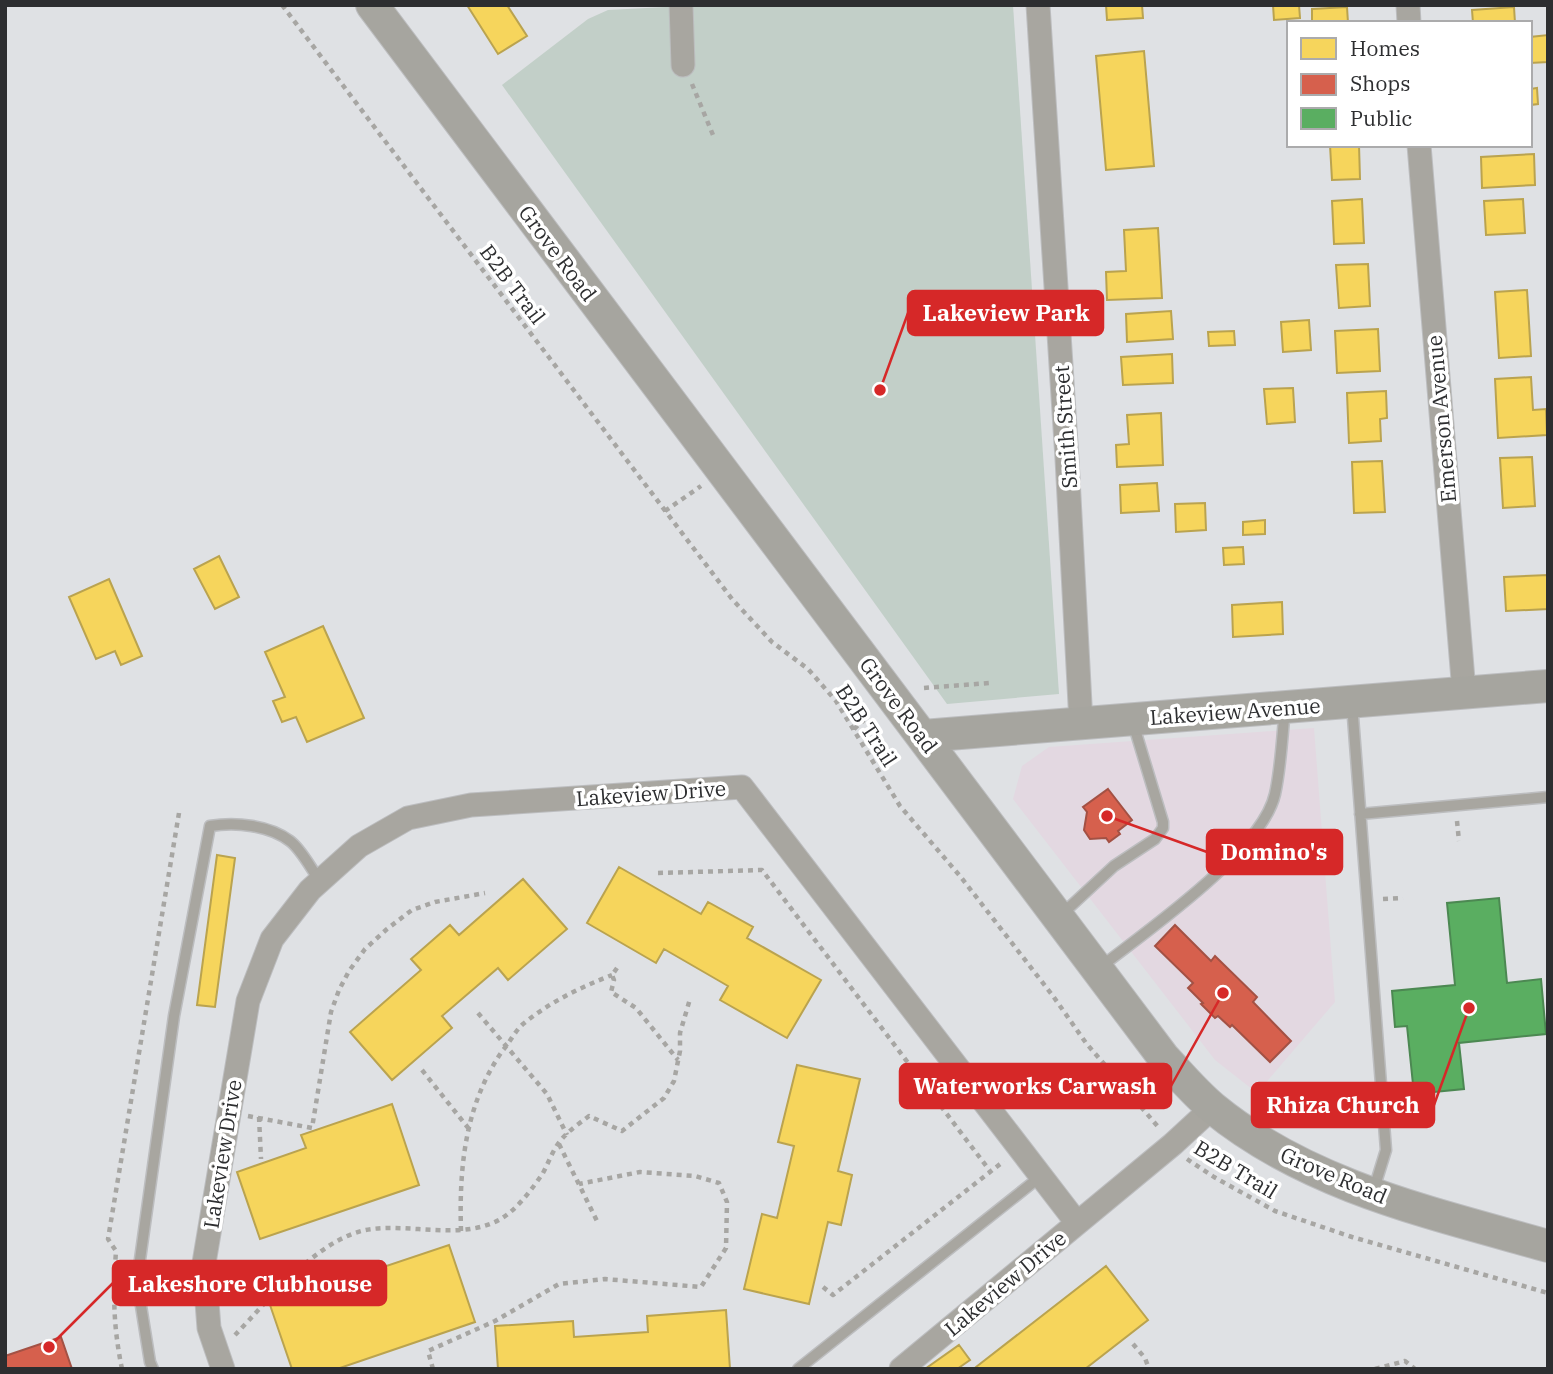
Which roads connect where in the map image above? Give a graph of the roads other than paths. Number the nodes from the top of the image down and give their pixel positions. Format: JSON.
{"nodes":[{"id":1,"x":372,"y":5,"type":"edge"},
{"id":2,"x":681,"y":5,"type":"edge"},
{"id":3,"x":1038,"y":5,"type":"edge"},
{"id":4,"x":683,"y":65,"type":"road end"},
{"id":5,"x":1419,"y":147,"type":"edge"},
{"id":6,"x":1548,"y":686,"type":"edge"},
{"id":7,"x":1464,"y":692,"type":"junction"},
{"id":8,"x":1351,"y":702,"type":"junction"},
{"id":9,"x":1286,"y":708,"type":"junction"},
{"id":10,"x":1132,"y":719,"type":"junction"},
{"id":11,"x":1081,"y":723,"type":"junction"},
{"id":12,"x":923,"y":736,"type":"junction"},
{"id":13,"x":1548,"y":797,"type":"edge"},
{"id":14,"x":1360,"y":814,"type":"junction"},
{"id":15,"x":320,"y":881,"type":"junction"},
{"id":16,"x":1058,"y":918,"type":"junction"},
{"id":17,"x":1096,"y":971,"type":"junction"},
{"id":18,"x":1212,"y":1108,"type":"junction"},
{"id":19,"x":1041,"y":1176,"type":"junction"},
{"id":20,"x":1373,"y":1195,"type":"junction"},
{"id":21,"x":1077,"y":1223,"type":"junction"},
{"id":22,"x":1548,"y":1246,"type":"edge"},
{"id":23,"x":205,"y":1279,"type":"junction"},
{"id":24,"x":137,"y":1281,"type":"junction"},
{"id":25,"x":221,"y":1361,"type":"edge"},
{"id":26,"x":153,"y":1369,"type":"edge"},
{"id":27,"x":798,"y":1369,"type":"edge"},
{"id":28,"x":901,"y":1369,"type":"edge"}],
"edges":[{"from":1,"to":12,"type":"main road","name":"Grove Road"},
{"from":2,"to":4,"type":"street"},
{"from":3,"to":11,"type":"street","name":"Smith Street"},
{"from":5,"to":7,"type":"street","name":"Emerson Avenue"},
{"from":6,"to":7,"type":"main road","name":"Lakeview Avenue"},
{"from":7,"to":8,"type":"main road","name":"Lakeview Avenue"},
{"from":8,"to":9,"type":"main road","name":"Lakeview Avenue"},
{"from":8,"to":14,"type":"lane"},
{"from":9,"to":10,"type":"main road","name":"Lakeview Avenue"},
{"from":9,"to":17,"type":"lane"},
{"from":10,"to":11,"type":"main road","name":"Lakeview Avenue"},
{"from":10,"to":16,"type":"lane"},
{"from":11,"to":12,"type":"main road","name":"Lakeview Avenue"},
{"from":12,"to":16,"type":"main road","name":"Grove Road"},
{"from":13,"to":14,"type":"lane"},
{"from":14,"to":20,"type":"lane"},
{"from":15,"to":19,"type":"street","name":"Lakeview Drive"},
{"from":15,"to":23,"type":"street","name":"Lakeview Drive"},
{"from":15,"to":24,"type":"lane"},
{"from":16,"to":17,"type":"main road","name":"Grove Road"},
{"from":17,"to":18,"type":"main road","name":"Grove Road"},
{"from":18,"to":20,"type":"main road","name":"Grove Road"},
{"from":18,"to":21,"type":"street"},
{"from":19,"to":21,"type":"street","name":"Lakeview Drive"},
{"from":19,"to":27,"type":"lane"},
{"from":20,"to":22,"type":"main road","name":"Grove Road"},
{"from":21,"to":28,"type":"street","name":"Lakeview Drive"},
{"from":23,"to":24,"type":"lane"},
{"from":23,"to":25,"type":"street","name":"Lakeview Drive"},
{"from":24,"to":26,"type":"lane"}]}
